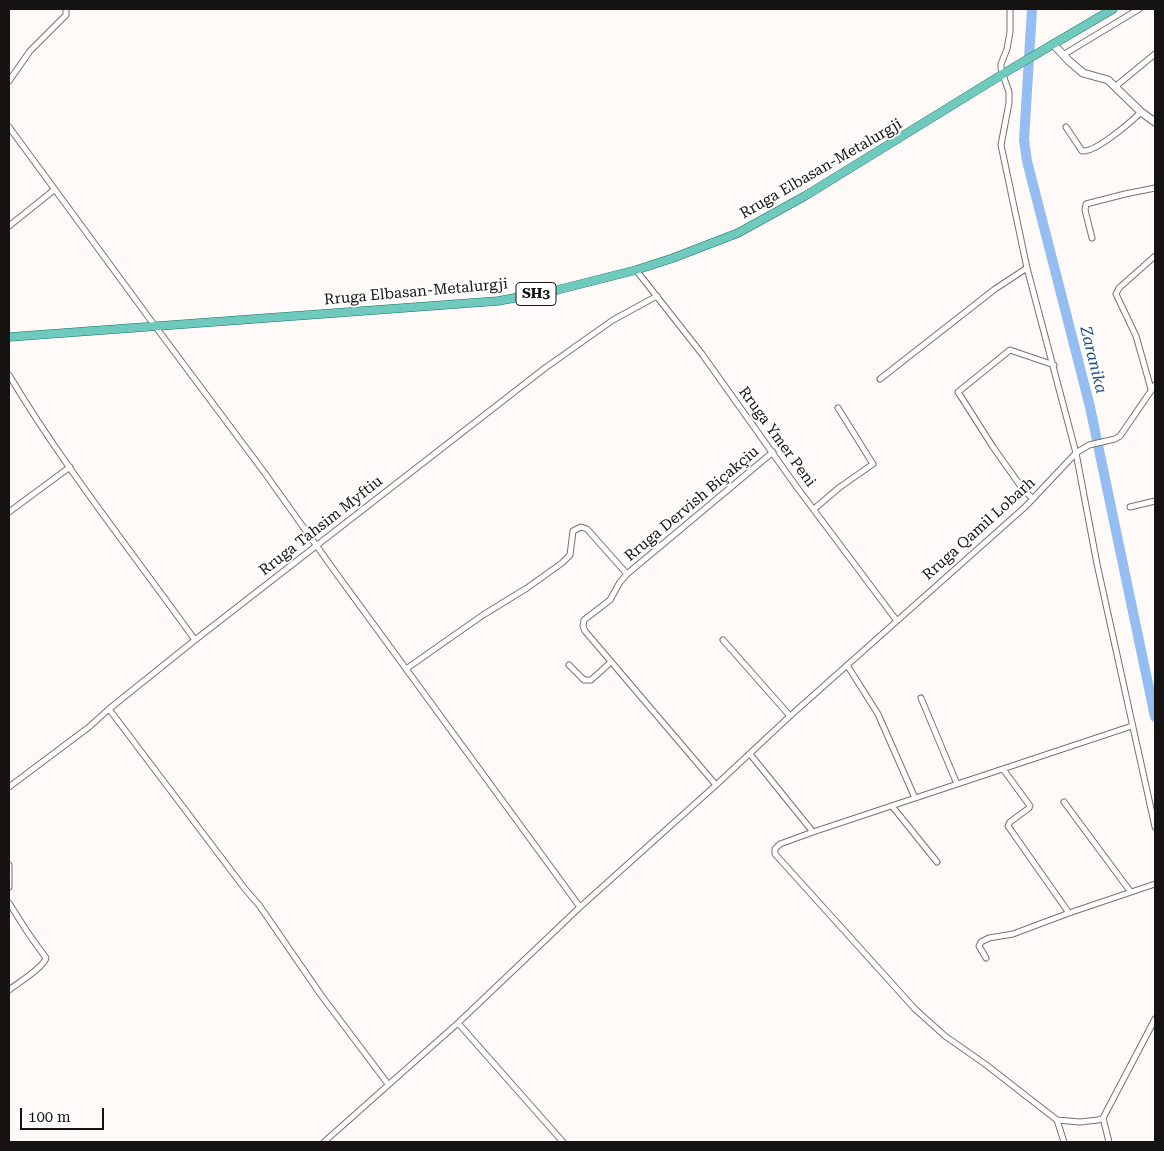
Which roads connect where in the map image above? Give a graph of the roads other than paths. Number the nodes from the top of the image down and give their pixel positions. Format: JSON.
{"nodes":[{"id":1,"x":66,"y":9,"type":"edge"},
{"id":2,"x":1010,"y":9,"type":"edge"},
{"id":3,"x":1112,"y":9,"type":"edge"},
{"id":4,"x":1139,"y":9,"type":"edge"},
{"id":5,"x":1050,"y":46,"type":"junction"},
{"id":6,"x":1155,"y":54,"type":"edge"},
{"id":7,"x":1062,"y":55,"type":"junction"},
{"id":8,"x":1003,"y":74,"type":"junction"},
{"id":9,"x":9,"y":81,"type":"edge"},
{"id":10,"x":1116,"y":86,"type":"junction"},
{"id":11,"x":1140,"y":112,"type":"junction"},
{"id":12,"x":1155,"y":122,"type":"edge"},
{"id":13,"x":9,"y":127,"type":"edge"},
{"id":14,"x":1066,"y":127,"type":"dead end"},
{"id":15,"x":1155,"y":188,"type":"edge"},
{"id":16,"x":54,"y":190,"type":"junction"},
{"id":17,"x":9,"y":226,"type":"edge"},
{"id":18,"x":1092,"y":238,"type":"dead end"},
{"id":19,"x":1155,"y":256,"type":"edge"},
{"id":20,"x":1027,"y":268,"type":"junction"},
{"id":21,"x":636,"y":270,"type":"junction"},
{"id":22,"x":657,"y":296,"type":"junction"},
{"id":23,"x":155,"y":326,"type":"junction"},
{"id":24,"x":9,"y":337,"type":"edge"},
{"id":25,"x":1054,"y":366,"type":"junction"},
{"id":26,"x":9,"y":375,"type":"edge"},
{"id":27,"x":880,"y":379,"type":"dead end"},
{"id":28,"x":1153,"y":387,"type":"edge"},
{"id":29,"x":838,"y":408,"type":"dead end"},
{"id":30,"x":773,"y":452,"type":"junction"},
{"id":31,"x":1076,"y":453,"type":"junction"},
{"id":32,"x":70,"y":468,"type":"junction"},
{"id":33,"x":1033,"y":499,"type":"junction"},
{"id":34,"x":1155,"y":501,"type":"edge"},
{"id":35,"x":1130,"y":507,"type":"dead end"},
{"id":36,"x":814,"y":509,"type":"junction"},
{"id":37,"x":9,"y":512,"type":"edge"},
{"id":38,"x":316,"y":545,"type":"junction"},
{"id":39,"x":627,"y":574,"type":"junction"},
{"id":40,"x":896,"y":620,"type":"junction"},
{"id":41,"x":195,"y":640,"type":"junction"},
{"id":42,"x":723,"y":640,"type":"dead end"},
{"id":43,"x":611,"y":662,"type":"junction"},
{"id":44,"x":569,"y":665,"type":"dead end"},
{"id":45,"x":847,"y":665,"type":"junction"},
{"id":46,"x":406,"y":669,"type":"junction"},
{"id":47,"x":921,"y":698,"type":"dead end"},
{"id":48,"x":109,"y":709,"type":"junction"},
{"id":49,"x":790,"y":716,"type":"junction"},
{"id":50,"x":1132,"y":726,"type":"junction"},
{"id":51,"x":750,"y":754,"type":"junction"},
{"id":52,"x":1003,"y":769,"type":"junction"},
{"id":53,"x":957,"y":784,"type":"junction"},
{"id":54,"x":716,"y":785,"type":"junction"},
{"id":55,"x":9,"y":787,"type":"edge"},
{"id":56,"x":915,"y":798,"type":"junction"},
{"id":57,"x":1064,"y":802,"type":"dead end"},
{"id":58,"x":892,"y":806,"type":"junction"},
{"id":59,"x":1155,"y":827,"type":"edge"},
{"id":60,"x":813,"y":832,"type":"junction"},
{"id":61,"x":937,"y":862,"type":"dead end"},
{"id":62,"x":9,"y":865,"type":"edge"},
{"id":63,"x":1155,"y":884,"type":"edge"},
{"id":64,"x":9,"y":887,"type":"edge"},
{"id":65,"x":1130,"y":891,"type":"junction"},
{"id":66,"x":9,"y":903,"type":"edge"},
{"id":67,"x":580,"y":907,"type":"junction"},
{"id":68,"x":1069,"y":913,"type":"junction"},
{"id":69,"x":986,"y":958,"type":"dead end"},
{"id":70,"x":9,"y":990,"type":"edge"},
{"id":71,"x":1155,"y":1019,"type":"edge"},
{"id":72,"x":458,"y":1023,"type":"junction"},
{"id":73,"x":388,"y":1084,"type":"junction"},
{"id":74,"x":1102,"y":1118,"type":"junction"},
{"id":75,"x":1057,"y":1120,"type":"junction"},
{"id":76,"x":324,"y":1142,"type":"edge"},
{"id":77,"x":563,"y":1142,"type":"edge"},
{"id":78,"x":1064,"y":1142,"type":"edge"},
{"id":79,"x":1109,"y":1142,"type":"edge"}],
"edges":[{"from":1,"to":9,"type":"street"},
{"from":2,"to":8,"type":"street"},
{"from":3,"to":5,"type":"main road","number":"SH3"},
{"from":4,"to":7,"type":"street"},
{"from":5,"to":7,"type":"street"},
{"from":5,"to":8,"type":"main road","name":"Rruga Elbasan-Metalurgji","number":"SH3"},
{"from":6,"to":10,"type":"street"},
{"from":7,"to":10,"type":"street"},
{"from":8,"to":20,"type":"street"},
{"from":8,"to":21,"type":"main road","name":"Rruga Elbasan-Metalurgji","number":"SH3"},
{"from":10,"to":11,"type":"street"},
{"from":11,"to":12,"type":"street"},
{"from":11,"to":14,"type":"street"},
{"from":13,"to":16,"type":"street"},
{"from":15,"to":18,"type":"street"},
{"from":16,"to":17,"type":"street"},
{"from":16,"to":23,"type":"street"},
{"from":19,"to":28,"type":"street"},
{"from":20,"to":25,"type":"street"},
{"from":20,"to":27,"type":"street"},
{"from":21,"to":22,"type":"street","name":"Rruga Ymer Peni"},
{"from":21,"to":23,"type":"main road","name":"Rruga Elbasan-Metalurgji","number":"SH3"},
{"from":22,"to":30,"type":"street","name":"Rruga Ymer Peni"},
{"from":22,"to":38,"type":"street","name":"Rruga Tahsim Myftiu"},
{"from":23,"to":24,"type":"main road","name":"Rruga Elbasan-Metalurgji","number":"SH3"},
{"from":23,"to":38,"type":"street"},
{"from":25,"to":31,"type":"street"},
{"from":25,"to":33,"type":"street"},
{"from":26,"to":32,"type":"street"},
{"from":28,"to":31,"type":"street","name":"Rruga Qamil Lobarh"},
{"from":29,"to":36,"type":"street"},
{"from":30,"to":36,"type":"street","name":"Rruga Ymer Peni"},
{"from":30,"to":39,"type":"street","name":"Rruga Dervish Biçakçiu"},
{"from":31,"to":33,"type":"street","name":"Rruga Qamil Lobarh"},
{"from":31,"to":50,"type":"street"},
{"from":32,"to":37,"type":"street"},
{"from":32,"to":41,"type":"street"},
{"from":33,"to":40,"type":"street","name":"Rruga Qamil Lobarh"},
{"from":34,"to":35,"type":"street"},
{"from":36,"to":40,"type":"street","name":"Rruga Ymer Peni"},
{"from":38,"to":41,"type":"street","name":"Rruga Tahsim Myftiu"},
{"from":38,"to":46,"type":"street"},
{"from":39,"to":43,"type":"street","name":"Rruga Dervish Biçakçiu"},
{"from":39,"to":46,"type":"street"},
{"from":40,"to":45,"type":"street","name":"Rruga Qamil Lobarh"},
{"from":41,"to":48,"type":"street","name":"Rruga Tahsim Myftiu"},
{"from":42,"to":49,"type":"street"},
{"from":43,"to":44,"type":"street"},
{"from":43,"to":54,"type":"street"},
{"from":45,"to":49,"type":"street","name":"Rruga Qamil Lobarh"},
{"from":45,"to":56,"type":"street"},
{"from":46,"to":67,"type":"street"},
{"from":47,"to":53,"type":"street"},
{"from":48,"to":55,"type":"street","name":"Rruga Tahsim Myftiu"},
{"from":48,"to":73,"type":"street"},
{"from":49,"to":51,"type":"street","name":"Rruga Qamil Lobarh"},
{"from":50,"to":52,"type":"street"},
{"from":50,"to":59,"type":"street"},
{"from":51,"to":54,"type":"street","name":"Rruga Qamil Lobarh"},
{"from":51,"to":60,"type":"street"},
{"from":52,"to":53,"type":"street"},
{"from":52,"to":68,"type":"street"},
{"from":53,"to":56,"type":"street"},
{"from":54,"to":67,"type":"street","name":"Rruga Qamil Lobarh"},
{"from":56,"to":58,"type":"street"},
{"from":57,"to":65,"type":"street"},
{"from":58,"to":60,"type":"street"},
{"from":58,"to":61,"type":"street"},
{"from":60,"to":75,"type":"street"},
{"from":62,"to":64,"type":"street"},
{"from":63,"to":65,"type":"street"},
{"from":65,"to":68,"type":"street"},
{"from":66,"to":70,"type":"street"},
{"from":67,"to":72,"type":"street","name":"Rruga Qamil Lobarh"},
{"from":68,"to":69,"type":"street"},
{"from":71,"to":74,"type":"street"},
{"from":72,"to":73,"type":"street","name":"Rruga Qamil Lobarh"},
{"from":72,"to":77,"type":"street"},
{"from":73,"to":76,"type":"street","name":"Rruga Qamil Lobarh"},
{"from":74,"to":75,"type":"street"},
{"from":74,"to":79,"type":"street"},
{"from":75,"to":78,"type":"street"}]}
